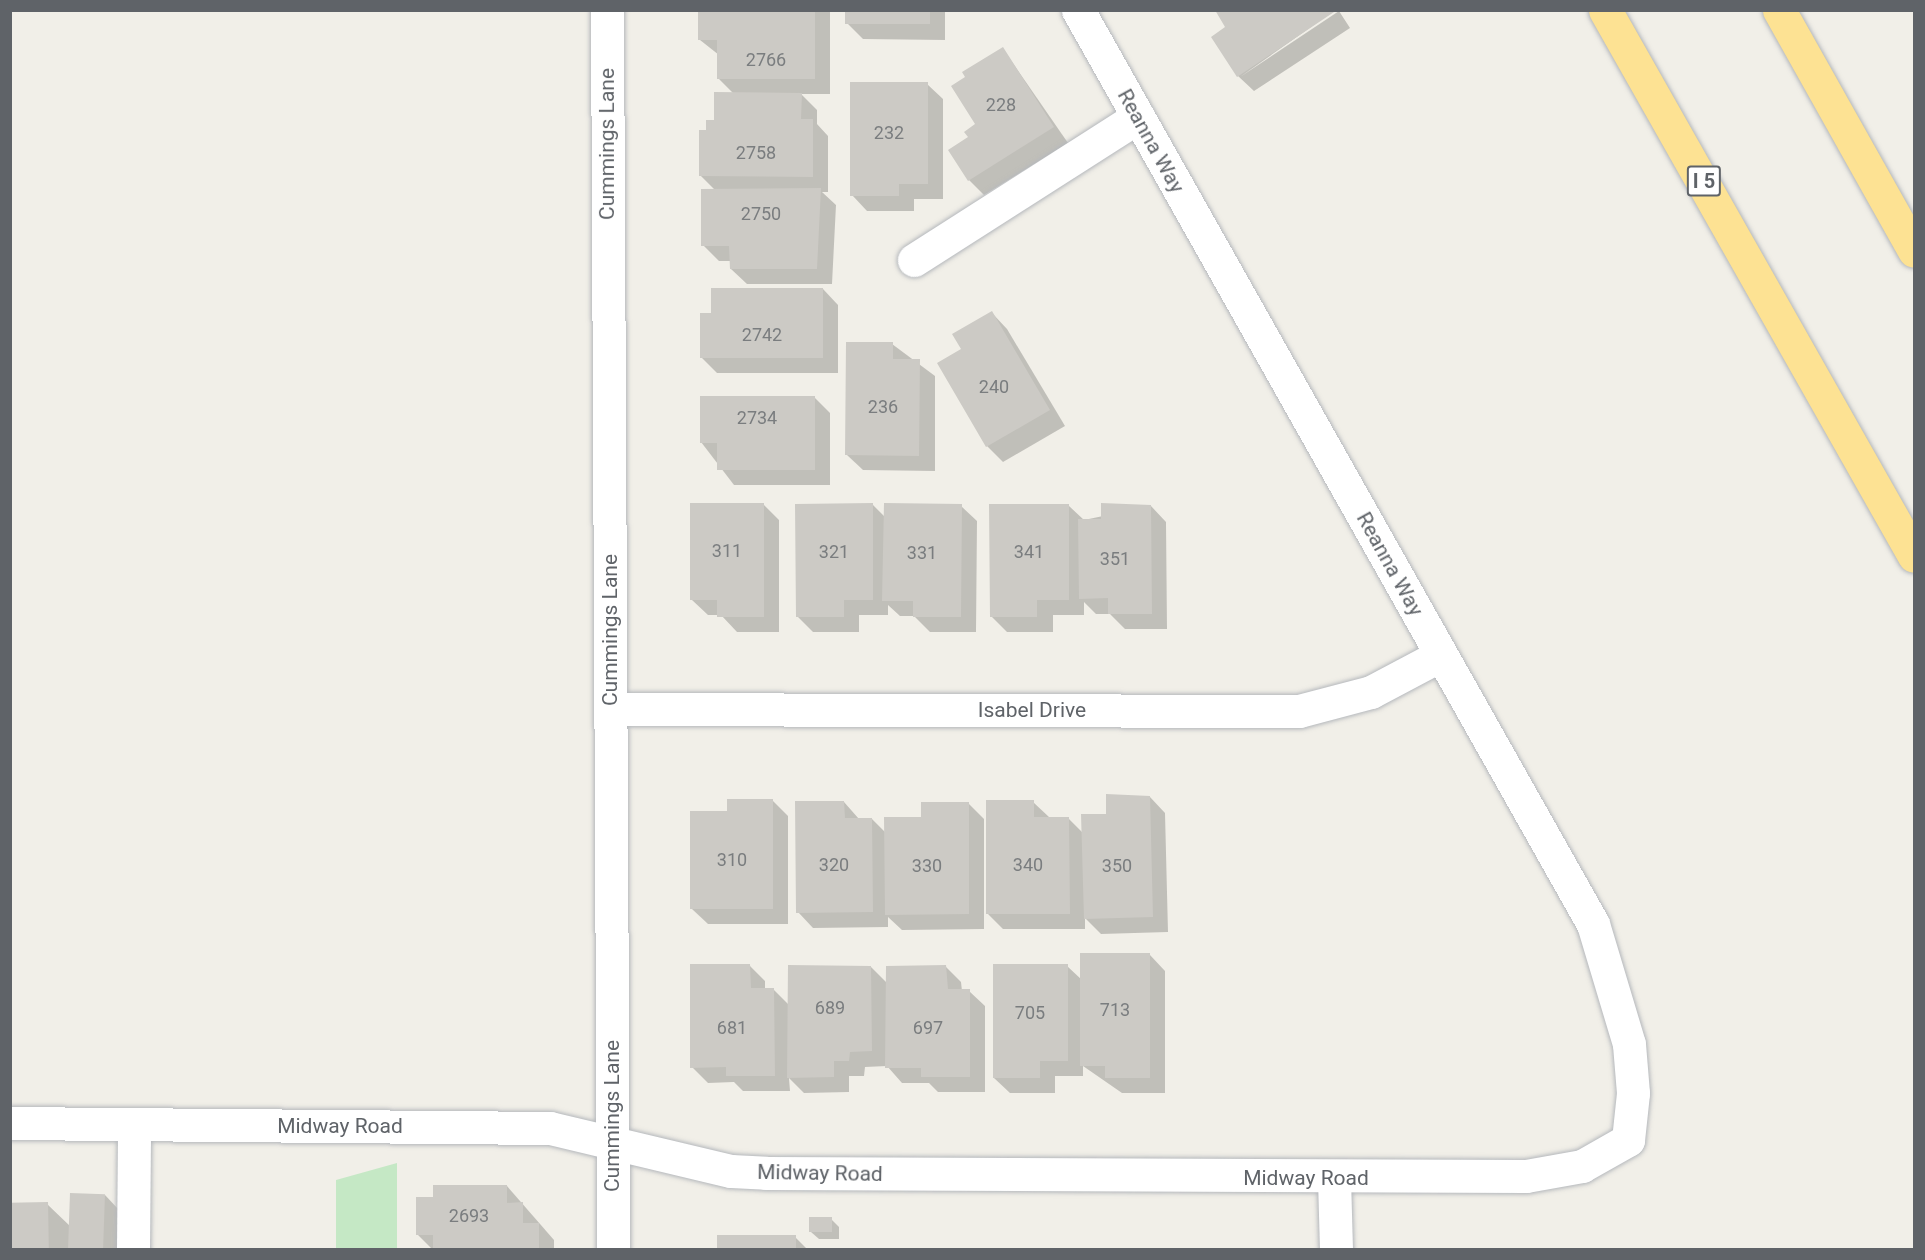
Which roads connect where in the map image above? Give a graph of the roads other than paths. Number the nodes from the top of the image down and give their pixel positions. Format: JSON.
{"nodes":[{"id":1,"x":607,"y":10,"type":"edge"},
{"id":2,"x":1078,"y":10,"type":"edge"},
{"id":3,"x":1605,"y":10,"type":"edge"},
{"id":4,"x":1779,"y":10,"type":"edge"},
{"id":5,"x":1138,"y":117,"type":"junction"},
{"id":6,"x":1914,"y":251,"type":"edge"},
{"id":7,"x":914,"y":260,"type":"dead end"},
{"id":8,"x":1914,"y":556,"type":"edge"},
{"id":9,"x":1441,"y":655,"type":"junction"},
{"id":10,"x":610,"y":710,"type":"junction"},
{"id":11,"x":10,"y":1123,"type":"edge"},
{"id":12,"x":134,"y":1125,"type":"junction"},
{"id":13,"x":612,"y":1140,"type":"junction"},
{"id":14,"x":1628,"y":1140,"type":"joint"},
{"id":15,"x":1334,"y":1178,"type":"junction"},
{"id":16,"x":133,"y":1250,"type":"edge"},
{"id":17,"x":613,"y":1250,"type":"edge"},
{"id":18,"x":1336,"y":1250,"type":"edge"}],
"edges":[{"from":1,"to":10,"type":"street","name":"Cummings Lane"},
{"from":2,"to":5,"type":"street","name":"Reanna Way"},
{"from":3,"to":8,"type":"highway","number":"I 5"},
{"from":4,"to":6,"type":"highway"},
{"from":5,"to":7,"type":"street"},
{"from":5,"to":9,"type":"street","name":"Reanna Way"},
{"from":9,"to":10,"type":"street","name":"Isabel Drive"},
{"from":9,"to":14,"type":"street","name":"Reanna Way"},
{"from":10,"to":13,"type":"street","name":"Cummings Lane"},
{"from":11,"to":12,"type":"street","name":"Midway Road"},
{"from":12,"to":13,"type":"street","name":"Midway Road"},
{"from":12,"to":16,"type":"street"},
{"from":13,"to":15,"type":"street","name":"Midway Road"},
{"from":13,"to":17,"type":"street","name":"Cummings Lane"},
{"from":14,"to":15,"type":"street","name":"Midway Road"},
{"from":15,"to":18,"type":"street"}]}
